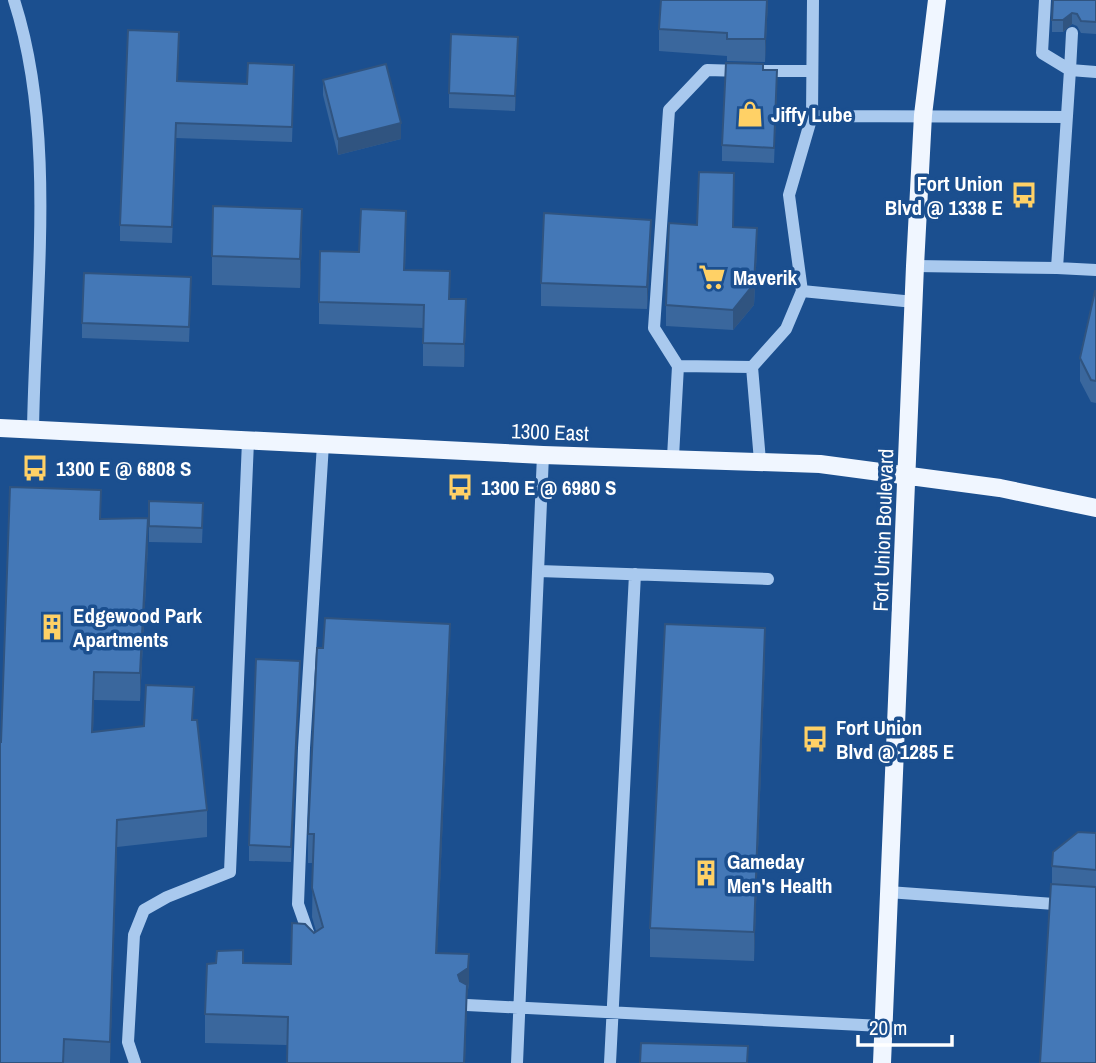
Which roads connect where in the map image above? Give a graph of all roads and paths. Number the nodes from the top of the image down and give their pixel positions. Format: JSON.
{"nodes":[{"id":1,"x":16,"y":0,"type":"edge"},
{"id":2,"x":813,"y":0,"type":"edge"},
{"id":3,"x":937,"y":0,"type":"edge"},
{"id":4,"x":1045,"y":0,"type":"edge"},
{"id":5,"x":0,"y":6,"type":"edge"},
{"id":6,"x":1072,"y":33,"type":"dead end"},
{"id":7,"x":1070,"y":70,"type":"junction"},
{"id":8,"x":812,"y":71,"type":"junction"},
{"id":9,"x":1096,"y":72,"type":"edge"},
{"id":10,"x":923,"y":115,"type":"junction"},
{"id":11,"x":812,"y":116,"type":"junction"},
{"id":12,"x":1067,"y":117,"type":"junction"},
{"id":13,"x":915,"y":266,"type":"junction"},
{"id":14,"x":1057,"y":268,"type":"junction"},
{"id":15,"x":1096,"y":270,"type":"edge"},
{"id":16,"x":802,"y":291,"type":"junction"},
{"id":17,"x":914,"y":302,"type":"junction"},
{"id":18,"x":678,"y":366,"type":"junction"},
{"id":19,"x":752,"y":367,"type":"junction"},
{"id":20,"x":0,"y":428,"type":"edge"},
{"id":21,"x":33,"y":430,"type":"junction"},
{"id":22,"x":248,"y":441,"type":"junction"},
{"id":23,"x":323,"y":444,"type":"junction"},
{"id":24,"x":543,"y":456,"type":"junction"},
{"id":25,"x":673,"y":457,"type":"junction"},
{"id":26,"x":760,"y":461,"type":"junction"},
{"id":27,"x":908,"y":475,"type":"junction"},
{"id":28,"x":1096,"y":508,"type":"edge"},
{"id":29,"x":539,"y":571,"type":"junction"},
{"id":30,"x":635,"y":574,"type":"junction"},
{"id":31,"x":768,"y":579,"type":"dead end"},
{"id":32,"x":888,"y":892,"type":"junction"},
{"id":33,"x":1096,"y":907,"type":"edge"},
{"id":34,"x":315,"y":953,"type":"edge"},
{"id":35,"x":467,"y":1005,"type":"edge"},
{"id":36,"x":520,"y":1008,"type":"junction"},
{"id":37,"x":612,"y":1013,"type":"junction"},
{"id":38,"x":882,"y":1026,"type":"junction"},
{"id":39,"x":135,"y":1063,"type":"edge"},
{"id":40,"x":517,"y":1063,"type":"edge"},
{"id":41,"x":610,"y":1063,"type":"edge"},
{"id":42,"x":882,"y":1063,"type":"edge"}],
"edges":[{"from":1,"to":5,"type":"street"},
{"from":1,"to":21,"type":"street"},
{"from":2,"to":8,"type":"street"},
{"from":3,"to":10,"type":"main road","name":"Fort Union Boulevard"},
{"from":4,"to":7,"type":"street"},
{"from":6,"to":7,"type":"street"},
{"from":7,"to":9,"type":"street"},
{"from":7,"to":12,"type":"street"},
{"from":8,"to":11,"type":"street"},
{"from":8,"to":18,"type":"street"},
{"from":10,"to":11,"type":"street"},
{"from":10,"to":12,"type":"street"},
{"from":10,"to":13,"type":"main road","name":"Fort Union Boulevard"},
{"from":11,"to":16,"type":"street"},
{"from":12,"to":14,"type":"street"},
{"from":13,"to":14,"type":"street"},
{"from":13,"to":17,"type":"main road","name":"Fort Union Boulevard"},
{"from":14,"to":15,"type":"street"},
{"from":16,"to":17,"type":"street"},
{"from":16,"to":19,"type":"street"},
{"from":17,"to":27,"type":"main road","name":"Fort Union Boulevard"},
{"from":18,"to":19,"type":"street"},
{"from":18,"to":25,"type":"street"},
{"from":19,"to":26,"type":"street"},
{"from":20,"to":21,"type":"main road","name":"1300 East"},
{"from":21,"to":22,"type":"main road","name":"1300 East"},
{"from":22,"to":23,"type":"main road","name":"1300 East"},
{"from":22,"to":39,"type":"street"},
{"from":23,"to":24,"type":"main road","name":"1300 East"},
{"from":23,"to":34,"type":"street"},
{"from":24,"to":25,"type":"main road","name":"1300 East"},
{"from":24,"to":29,"type":"street"},
{"from":25,"to":26,"type":"main road","name":"1300 East"},
{"from":26,"to":27,"type":"main road","name":"1300 East"},
{"from":27,"to":28,"type":"main road","name":"1300 East"},
{"from":27,"to":32,"type":"main road","name":"Fort Union Boulevard"},
{"from":29,"to":30,"type":"street"},
{"from":29,"to":36,"type":"street"},
{"from":30,"to":31,"type":"street"},
{"from":30,"to":37,"type":"street"},
{"from":32,"to":33,"type":"street"},
{"from":32,"to":38,"type":"main road","name":"Fort Union Boulevard"},
{"from":35,"to":36,"type":"street"},
{"from":36,"to":37,"type":"street"},
{"from":36,"to":40,"type":"street"},
{"from":37,"to":38,"type":"street"},
{"from":37,"to":41,"type":"street"},
{"from":38,"to":42,"type":"main road","name":"Fort Union Boulevard"}]}
